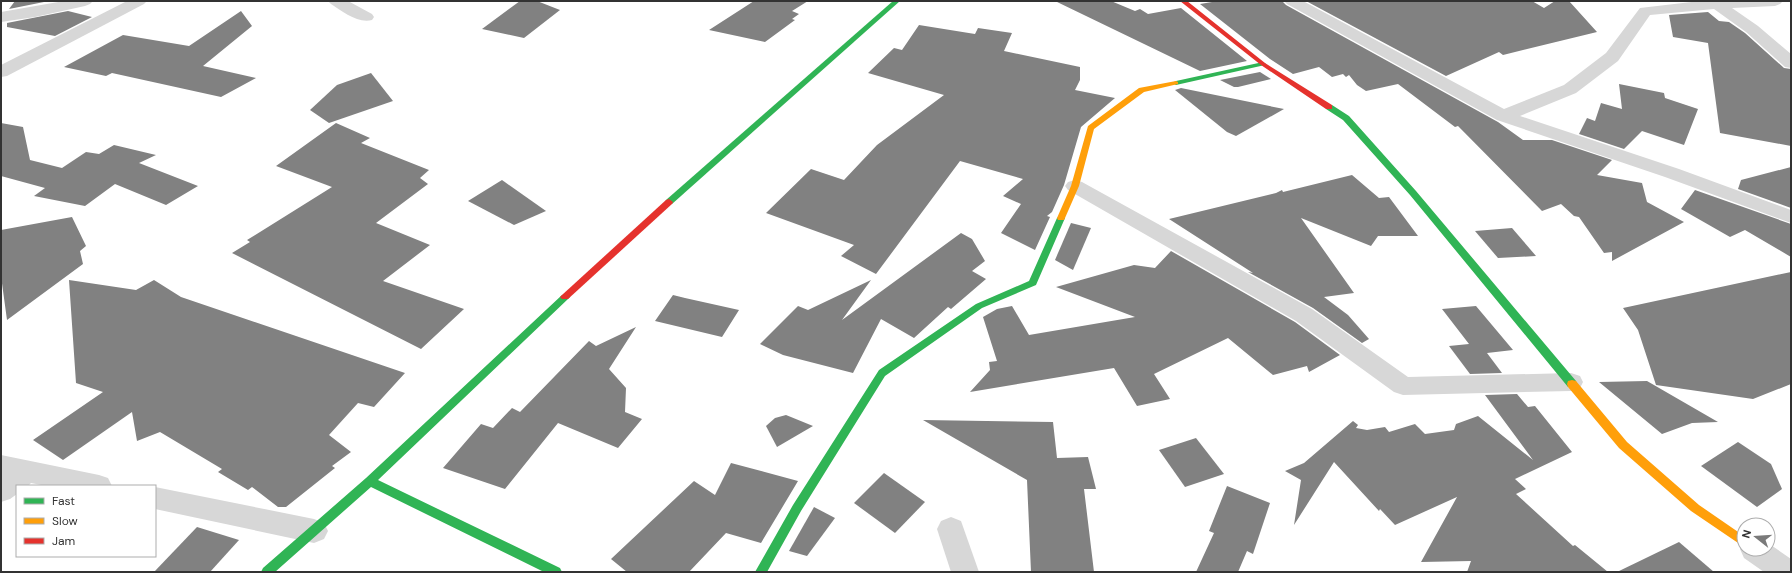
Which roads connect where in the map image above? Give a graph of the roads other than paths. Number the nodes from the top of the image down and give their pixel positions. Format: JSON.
{"nodes":[{"id":1,"x":86,"y":1,"type":"edge"},
{"id":2,"x":140,"y":1,"type":"edge"},
{"id":3,"x":336,"y":1,"type":"edge"},
{"id":4,"x":897,"y":1,"type":"edge"},
{"id":5,"x":1183,"y":1,"type":"edge"},
{"id":6,"x":1292,"y":1,"type":"edge"},
{"id":7,"x":1775,"y":1,"type":"edge"},
{"id":8,"x":1715,"y":2,"type":"edge"},
{"id":9,"x":1,"y":17,"type":"edge"},
{"id":10,"x":366,"y":17,"type":"dead end"},
{"id":11,"x":1791,"y":63,"type":"edge"},
{"id":12,"x":1263,"y":64,"type":"junction"},
{"id":13,"x":1,"y":72,"type":"edge"},
{"id":14,"x":1503,"y":116,"type":"junction"},
{"id":15,"x":1075,"y":186,"type":"junction"},
{"id":16,"x":1791,"y":217,"type":"edge"},
{"id":17,"x":1571,"y":382,"type":"junction"},
{"id":18,"x":1,"y":466,"type":"edge"},
{"id":19,"x":28,"y":471,"type":"junction"},
{"id":20,"x":370,"y":481,"type":"junction"},
{"id":21,"x":94,"y":485,"type":"edge"},
{"id":22,"x":1,"y":491,"type":"edge"},
{"id":23,"x":156,"y":498,"type":"edge"},
{"id":24,"x":951,"y":529,"type":"dead end"},
{"id":25,"x":314,"y":531,"type":"junction"},
{"id":26,"x":1736,"y":536,"type":"edge"},
{"id":27,"x":1765,"y":557,"type":"edge"},
{"id":28,"x":267,"y":572,"type":"edge"},
{"id":29,"x":556,"y":572,"type":"edge"},
{"id":30,"x":761,"y":572,"type":"edge"},
{"id":31,"x":965,"y":572,"type":"edge"},
{"id":32,"x":1786,"y":572,"type":"edge"}],
"edges":[{"from":1,"to":9,"type":"street"},
{"from":2,"to":13,"type":"street"},
{"from":3,"to":10,"type":"street"},
{"from":4,"to":20,"type":"street"},
{"from":5,"to":12,"type":"street"},
{"from":6,"to":14,"type":"street"},
{"from":7,"to":8,"type":"street"},
{"from":8,"to":11,"type":"street"},
{"from":8,"to":14,"type":"street"},
{"from":12,"to":15,"type":"street"},
{"from":12,"to":17,"type":"street"},
{"from":14,"to":16,"type":"street"},
{"from":15,"to":17,"type":"street"},
{"from":15,"to":30,"type":"street"},
{"from":17,"to":26,"type":"street"},
{"from":18,"to":19,"type":"street"},
{"from":19,"to":21,"type":"street"},
{"from":19,"to":22,"type":"street"},
{"from":20,"to":25,"type":"street"},
{"from":20,"to":29,"type":"street"},
{"from":23,"to":25,"type":"street"},
{"from":24,"to":31,"type":"street"},
{"from":25,"to":28,"type":"street"},
{"from":27,"to":32,"type":"street"}]}
